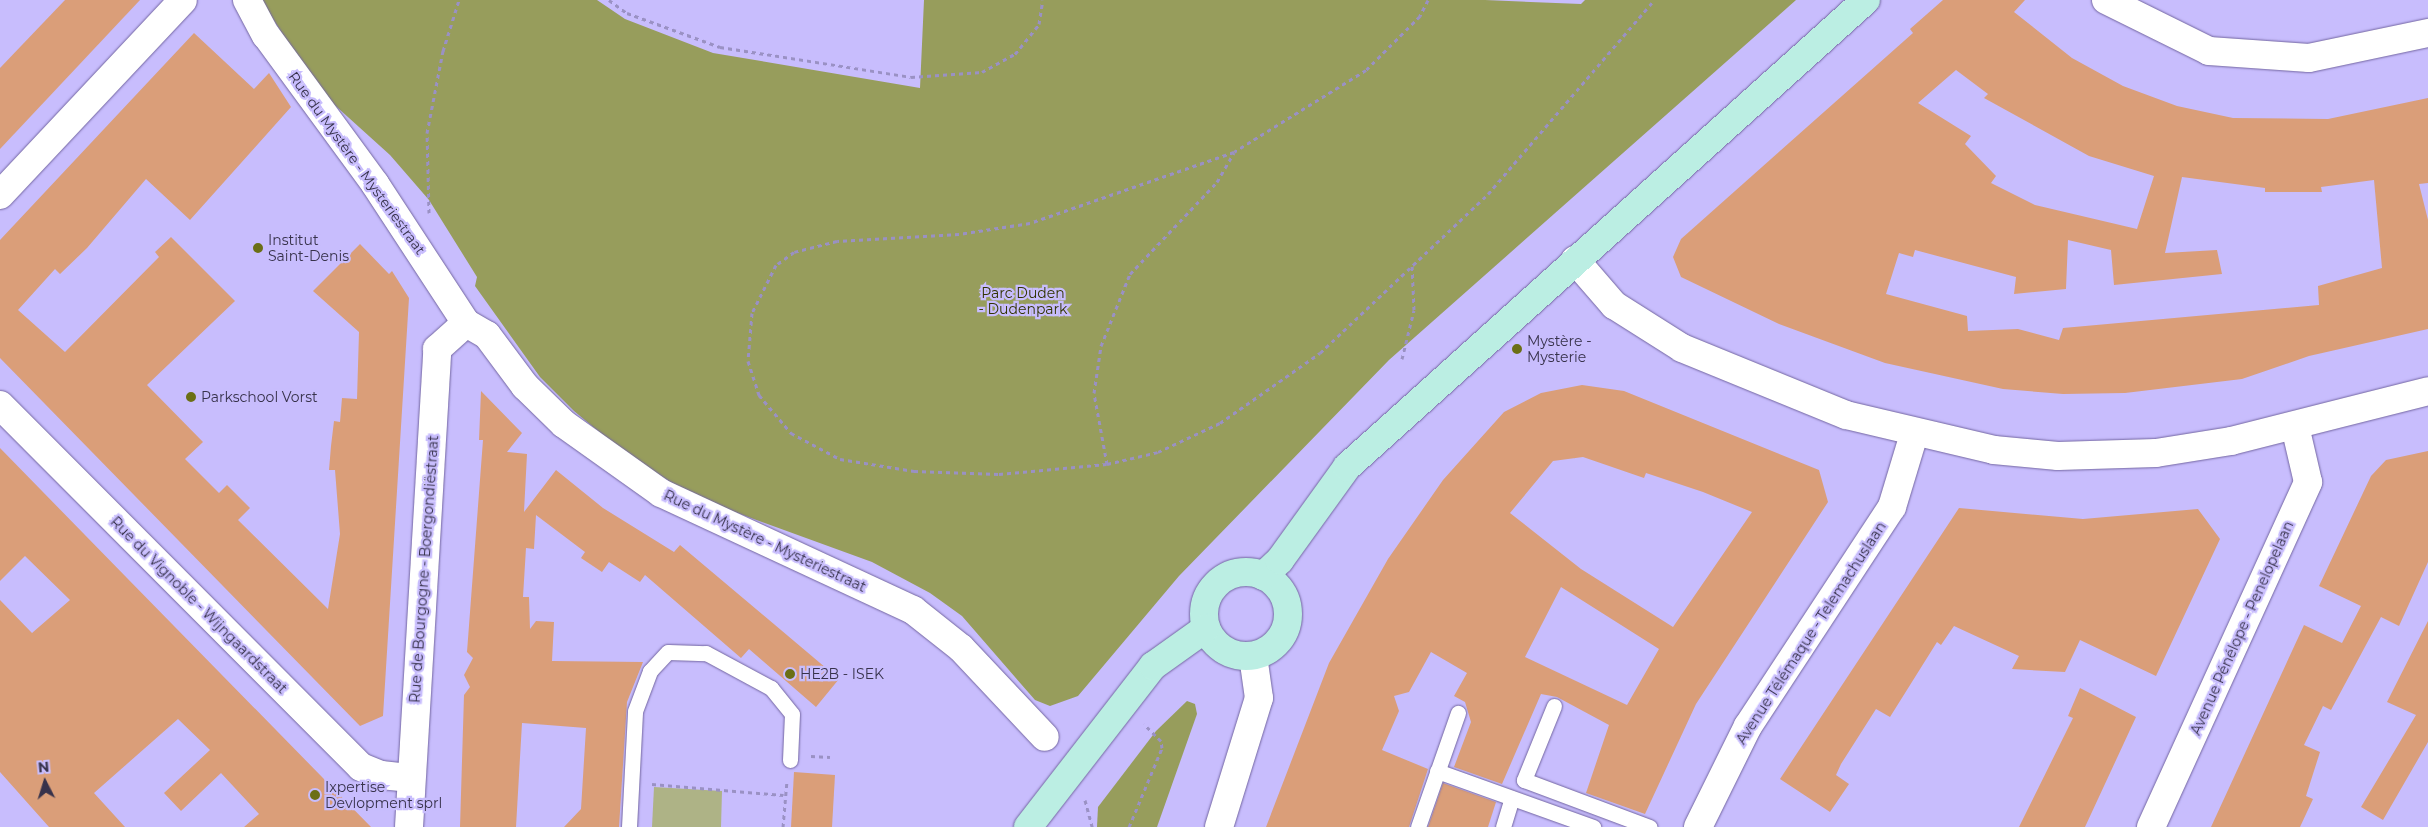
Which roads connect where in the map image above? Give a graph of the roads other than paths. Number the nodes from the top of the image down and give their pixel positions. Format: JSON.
{"nodes":[{"id":1,"x":183,"y":0,"type":"edge"},
{"id":2,"x":247,"y":0,"type":"edge"},
{"id":3,"x":1866,"y":0,"type":"edge"},
{"id":4,"x":2106,"y":0,"type":"edge"},
{"id":5,"x":2428,"y":33,"type":"edge"},
{"id":6,"x":0,"y":195,"type":"edge"},
{"id":7,"x":1575,"y":260,"type":"junction"},
{"id":8,"x":466,"y":323,"type":"junction"},
{"id":9,"x":2428,"y":392,"type":"edge"},
{"id":10,"x":0,"y":405,"type":"edge"},
{"id":11,"x":2295,"y":426,"type":"junction"},
{"id":12,"x":1914,"y":434,"type":"junction"},
{"id":13,"x":1263,"y":576,"type":"junction"},
{"id":14,"x":1206,"y":628,"type":"junction"},
{"id":15,"x":1253,"y":656,"type":"junction"},
{"id":16,"x":1554,"y":706,"type":"dead end"},
{"id":17,"x":1458,"y":713,"type":"dead end"},
{"id":18,"x":1045,"y":737,"type":"dead end"},
{"id":19,"x":790,"y":760,"type":"road end"},
{"id":20,"x":1437,"y":771,"type":"junction"},
{"id":21,"x":412,"y":778,"type":"junction"},
{"id":22,"x":1512,"y":798,"type":"junction"},
{"id":23,"x":409,"y":827,"type":"edge"},
{"id":24,"x":629,"y":827,"type":"edge"},
{"id":25,"x":1028,"y":827,"type":"edge"},
{"id":26,"x":1219,"y":827,"type":"edge"},
{"id":27,"x":1418,"y":827,"type":"edge"},
{"id":28,"x":1504,"y":827,"type":"edge"},
{"id":29,"x":1593,"y":827,"type":"edge"},
{"id":30,"x":1650,"y":827,"type":"edge"},
{"id":31,"x":1698,"y":827,"type":"edge"},
{"id":32,"x":2151,"y":827,"type":"edge"}],
"edges":[{"from":1,"to":6,"type":"street"},
{"from":2,"to":8,"type":"street","name":"Rue du Mystère - Mysteriestraat"},
{"from":3,"to":7,"type":"street"},
{"from":4,"to":5,"type":"street"},
{"from":7,"to":12,"type":"street"},
{"from":7,"to":13,"type":"street"},
{"from":8,"to":18,"type":"street","name":"Rue du Mystère - Mysteriestraat"},
{"from":8,"to":21,"type":"street","name":"Rue de Bourgogne - Boergondiëstraat"},
{"from":9,"to":11,"type":"street"},
{"from":10,"to":21,"type":"street","name":"Rue du Vignoble - Wijngaardstraat"},
{"from":11,"to":12,"type":"street"},
{"from":11,"to":32,"type":"street","name":"Avenue Pénélope - Penelopelaan"},
{"from":12,"to":31,"type":"street","name":"Avenue Télémaque - Telemachuslaan"},
{"from":13,"to":14,"type":"street"},
{"from":13,"to":15,"type":"street"},
{"from":14,"to":15,"type":"street"},
{"from":14,"to":25,"type":"street"},
{"from":15,"to":26,"type":"street"},
{"from":16,"to":30,"type":"lane"},
{"from":17,"to":20,"type":"lane"},
{"from":19,"to":24,"type":"lane"},
{"from":20,"to":22,"type":"lane"},
{"from":20,"to":27,"type":"lane"},
{"from":21,"to":23,"type":"street","name":"Rue de Bourgogne - Boergondiëstraat"},
{"from":22,"to":28,"type":"lane"},
{"from":22,"to":29,"type":"lane"}]}
